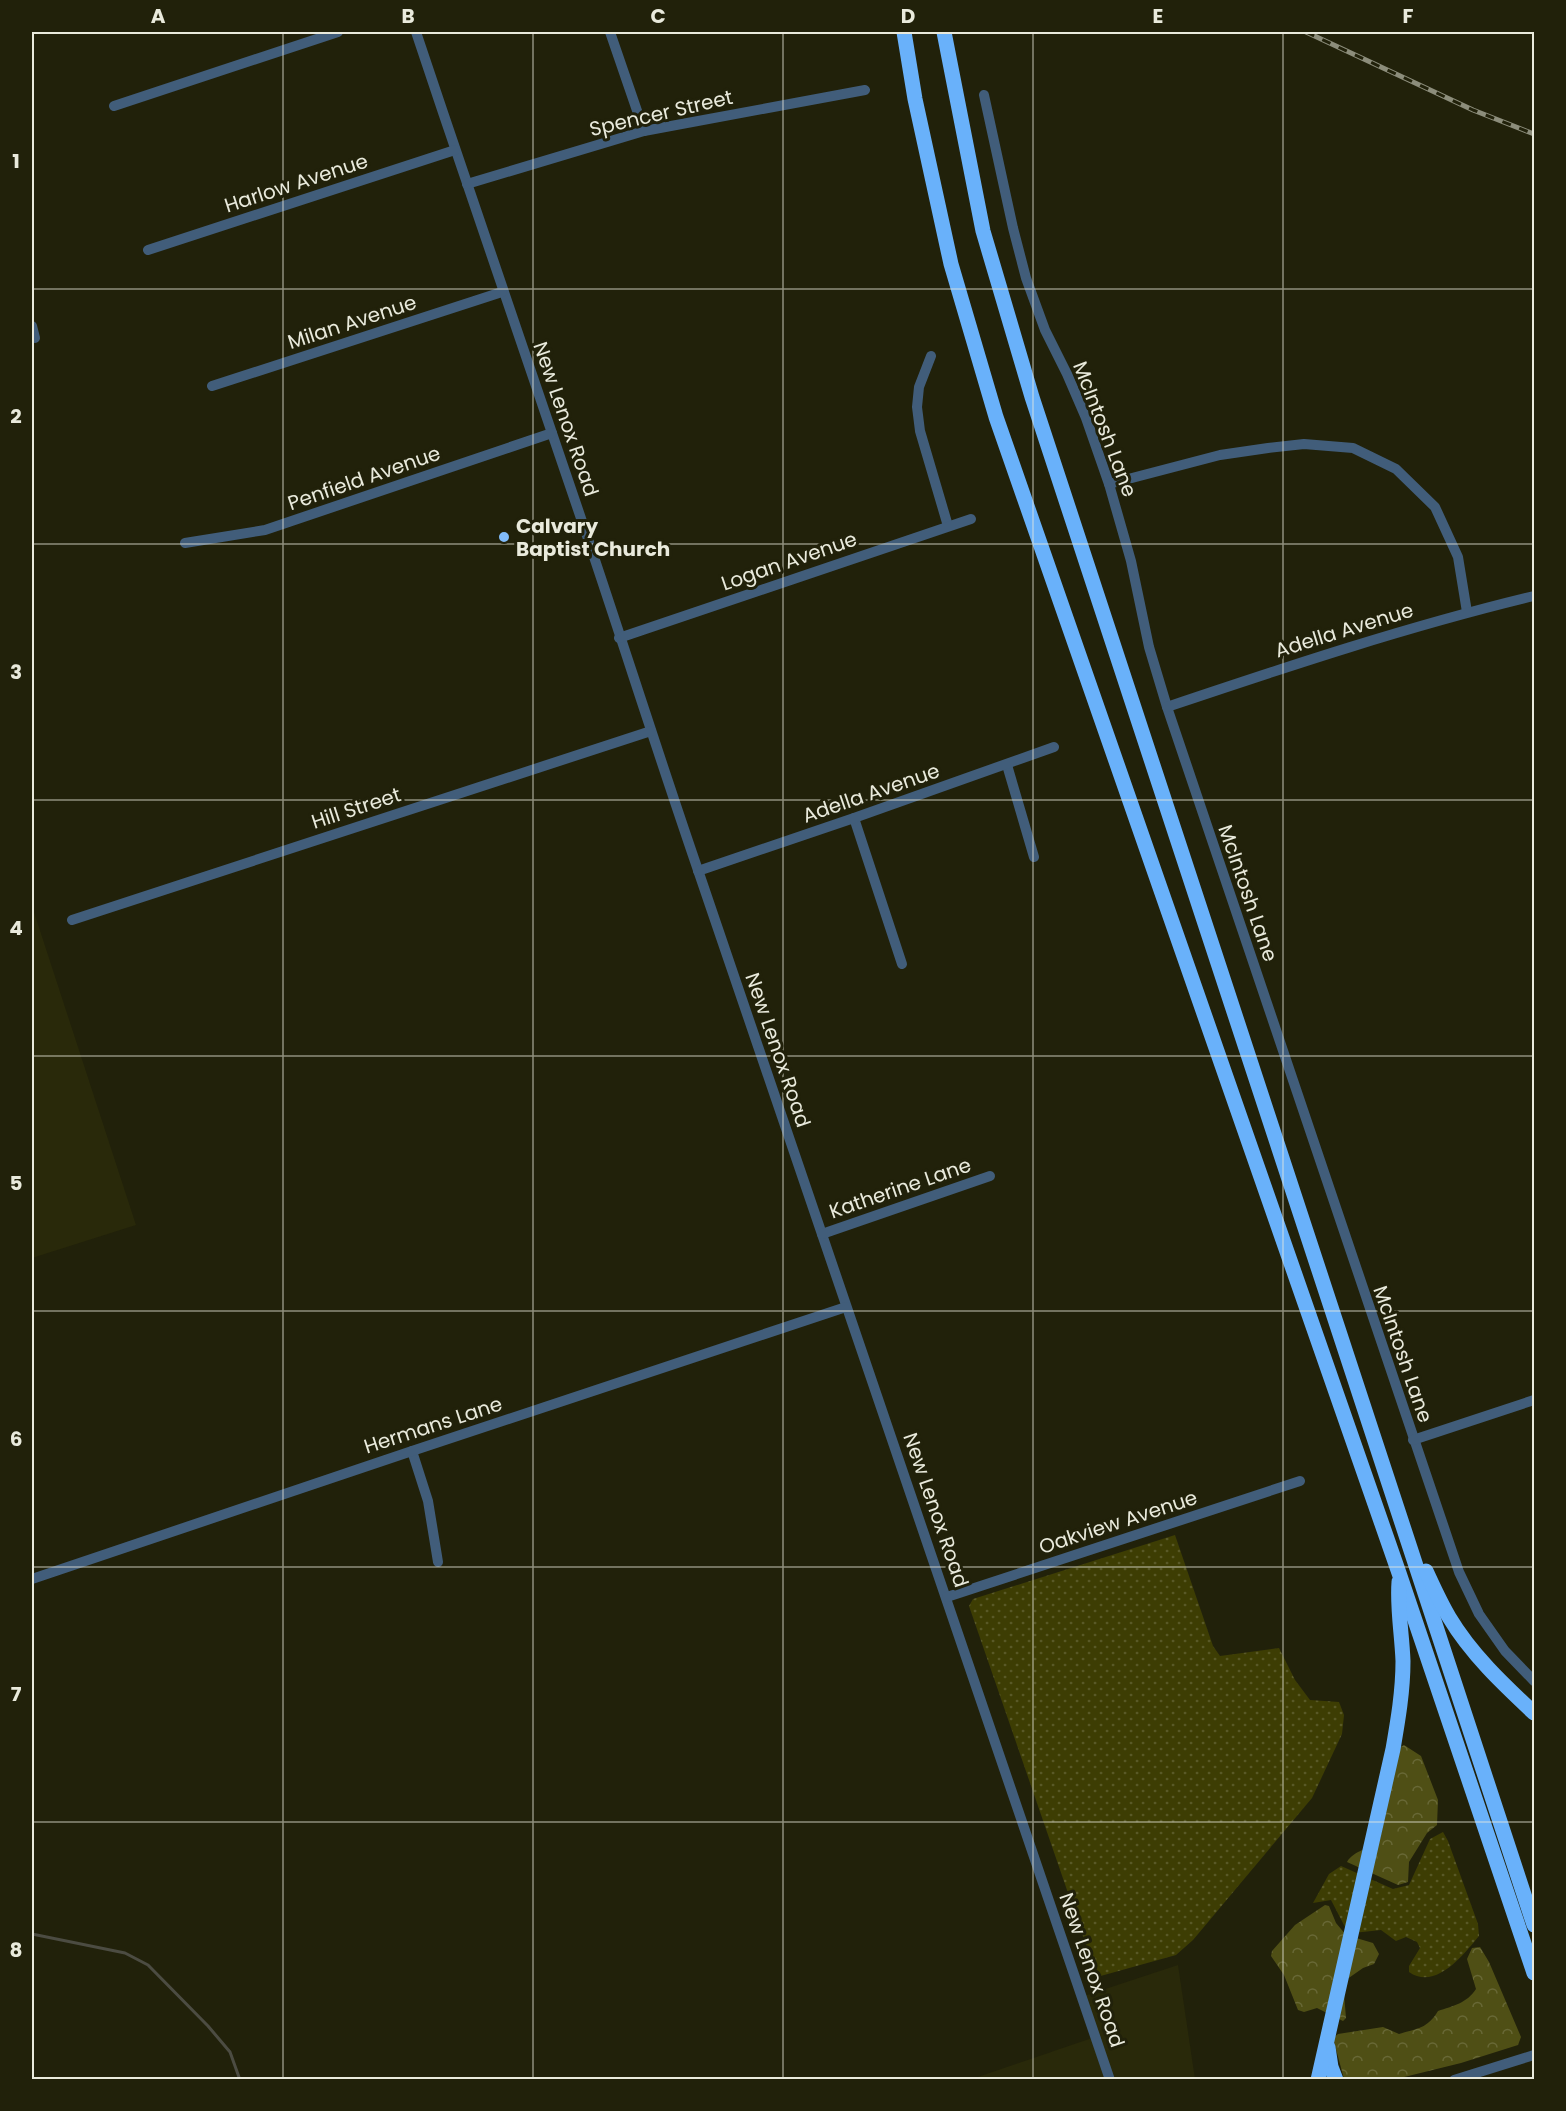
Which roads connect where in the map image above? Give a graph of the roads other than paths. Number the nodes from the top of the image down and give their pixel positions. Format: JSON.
{"nodes":[{"id":1,"x":338,"y":32,"type":"edge"},
{"id":2,"x":416,"y":32,"type":"edge"},
{"id":3,"x":610,"y":32,"type":"edge"},
{"id":4,"x":904,"y":32,"type":"edge"},
{"id":5,"x":944,"y":32,"type":"edge"},
{"id":6,"x":866,"y":90,"type":"dead end"},
{"id":7,"x":984,"y":94,"type":"dead end"},
{"id":8,"x":114,"y":106,"type":"dead end"},
{"id":9,"x":644,"y":131,"type":"junction"},
{"id":10,"x":455,"y":150,"type":"junction"},
{"id":11,"x":467,"y":184,"type":"junction"},
{"id":12,"x":148,"y":250,"type":"dead end"},
{"id":13,"x":502,"y":292,"type":"junction"},
{"id":14,"x":32,"y":326,"type":"edge"},
{"id":15,"x":35,"y":338,"type":"dead end"},
{"id":16,"x":931,"y":356,"type":"dead end"},
{"id":17,"x":212,"y":386,"type":"dead end"},
{"id":18,"x":552,"y":433,"type":"junction"},
{"id":19,"x":1109,"y":484,"type":"junction"},
{"id":20,"x":971,"y":519,"type":"dead end"},
{"id":21,"x":948,"y":526,"type":"junction"},
{"id":22,"x":185,"y":543,"type":"dead end"},
{"id":23,"x":1534,"y":596,"type":"edge"},
{"id":24,"x":1467,"y":612,"type":"junction"},
{"id":25,"x":619,"y":638,"type":"junction"},
{"id":26,"x":1167,"y":707,"type":"junction"},
{"id":27,"x":651,"y":731,"type":"junction"},
{"id":28,"x":1054,"y":747,"type":"dead end"},
{"id":29,"x":1007,"y":765,"type":"junction"},
{"id":30,"x":854,"y":818,"type":"junction"},
{"id":31,"x":1034,"y":857,"type":"dead end"},
{"id":32,"x":698,"y":871,"type":"junction"},
{"id":33,"x":72,"y":920,"type":"dead end"},
{"id":34,"x":902,"y":964,"type":"dead end"},
{"id":35,"x":990,"y":1176,"type":"dead end"},
{"id":36,"x":822,"y":1234,"type":"junction"},
{"id":37,"x":846,"y":1308,"type":"junction"},
{"id":38,"x":1534,"y":1400,"type":"edge"},
{"id":39,"x":1413,"y":1440,"type":"junction"},
{"id":40,"x":412,"y":1450,"type":"junction"},
{"id":41,"x":1300,"y":1480,"type":"dead end"},
{"id":42,"x":1400,"y":1518,"type":"junction"},
{"id":43,"x":438,"y":1562,"type":"dead end"},
{"id":44,"x":1400,"y":1573,"type":"junction"},
{"id":45,"x":32,"y":1580,"type":"edge"},
{"id":46,"x":947,"y":1597,"type":"junction"},
{"id":47,"x":1534,"y":1681,"type":"edge"},
{"id":48,"x":1534,"y":1713,"type":"edge"},
{"id":49,"x":1534,"y":1925,"type":"edge"},
{"id":50,"x":1534,"y":1973,"type":"edge"},
{"id":51,"x":1327,"y":2044,"type":"junction"},
{"id":52,"x":1534,"y":2055,"type":"edge"},
{"id":53,"x":1110,"y":2079,"type":"edge"},
{"id":54,"x":1318,"y":2079,"type":"edge"},
{"id":55,"x":1336,"y":2079,"type":"edge"},
{"id":56,"x":1454,"y":2079,"type":"edge"}],
"edges":[{"from":1,"to":8,"type":"street"},
{"from":2,"to":10,"type":"street","name":"New Lenox Road"},
{"from":3,"to":9,"type":"street"},
{"from":4,"to":44,"type":"highway"},
{"from":5,"to":42,"type":"highway"},
{"from":6,"to":9,"type":"street","name":"Spencer Street"},
{"from":7,"to":19,"type":"street","name":"McIntosh Lane"},
{"from":9,"to":11,"type":"street","name":"Spencer Street"},
{"from":10,"to":11,"type":"street","name":"New Lenox Road"},
{"from":10,"to":12,"type":"street","name":"Harlow Avenue"},
{"from":11,"to":13,"type":"street","name":"New Lenox Road"},
{"from":13,"to":17,"type":"street","name":"Milan Avenue"},
{"from":13,"to":18,"type":"street","name":"New Lenox Road"},
{"from":14,"to":15,"type":"street"},
{"from":16,"to":21,"type":"street"},
{"from":18,"to":22,"type":"street","name":"Penfield Avenue"},
{"from":18,"to":25,"type":"street","name":"New Lenox Road"},
{"from":19,"to":24,"type":"street"},
{"from":19,"to":26,"type":"street","name":"McIntosh Lane"},
{"from":20,"to":21,"type":"street","name":"Logan Avenue"},
{"from":21,"to":25,"type":"street","name":"Logan Avenue"},
{"from":23,"to":24,"type":"street","name":"Adella Avenue"},
{"from":24,"to":26,"type":"street","name":"Adella Avenue"},
{"from":25,"to":27,"type":"street","name":"New Lenox Road"},
{"from":26,"to":39,"type":"street","name":"McIntosh Lane"},
{"from":27,"to":32,"type":"street","name":"New Lenox Road"},
{"from":27,"to":33,"type":"street","name":"Hill Street"},
{"from":28,"to":29,"type":"street","name":"Adella Avenue"},
{"from":29,"to":30,"type":"street","name":"Adella Avenue"},
{"from":29,"to":31,"type":"street"},
{"from":30,"to":32,"type":"street","name":"Adella Avenue"},
{"from":30,"to":34,"type":"street"},
{"from":32,"to":36,"type":"street","name":"New Lenox Road"},
{"from":35,"to":36,"type":"street","name":"Katherine Lane"},
{"from":36,"to":37,"type":"street","name":"New Lenox Road"},
{"from":37,"to":40,"type":"street","name":"Hermans Lane"},
{"from":37,"to":46,"type":"street","name":"New Lenox Road"},
{"from":38,"to":39,"type":"street"},
{"from":39,"to":47,"type":"street","name":"McIntosh Lane"},
{"from":40,"to":43,"type":"street"},
{"from":40,"to":45,"type":"street","name":"Hermans Lane"},
{"from":41,"to":46,"type":"street","name":"Oakview Avenue"},
{"from":42,"to":48,"type":"highway"},
{"from":42,"to":49,"type":"highway"},
{"from":44,"to":50,"type":"highway"},
{"from":44,"to":51,"type":"highway"},
{"from":46,"to":53,"type":"street","name":"New Lenox Road"},
{"from":51,"to":54,"type":"highway"},
{"from":51,"to":55,"type":"highway"},
{"from":52,"to":56,"type":"street"}]}
